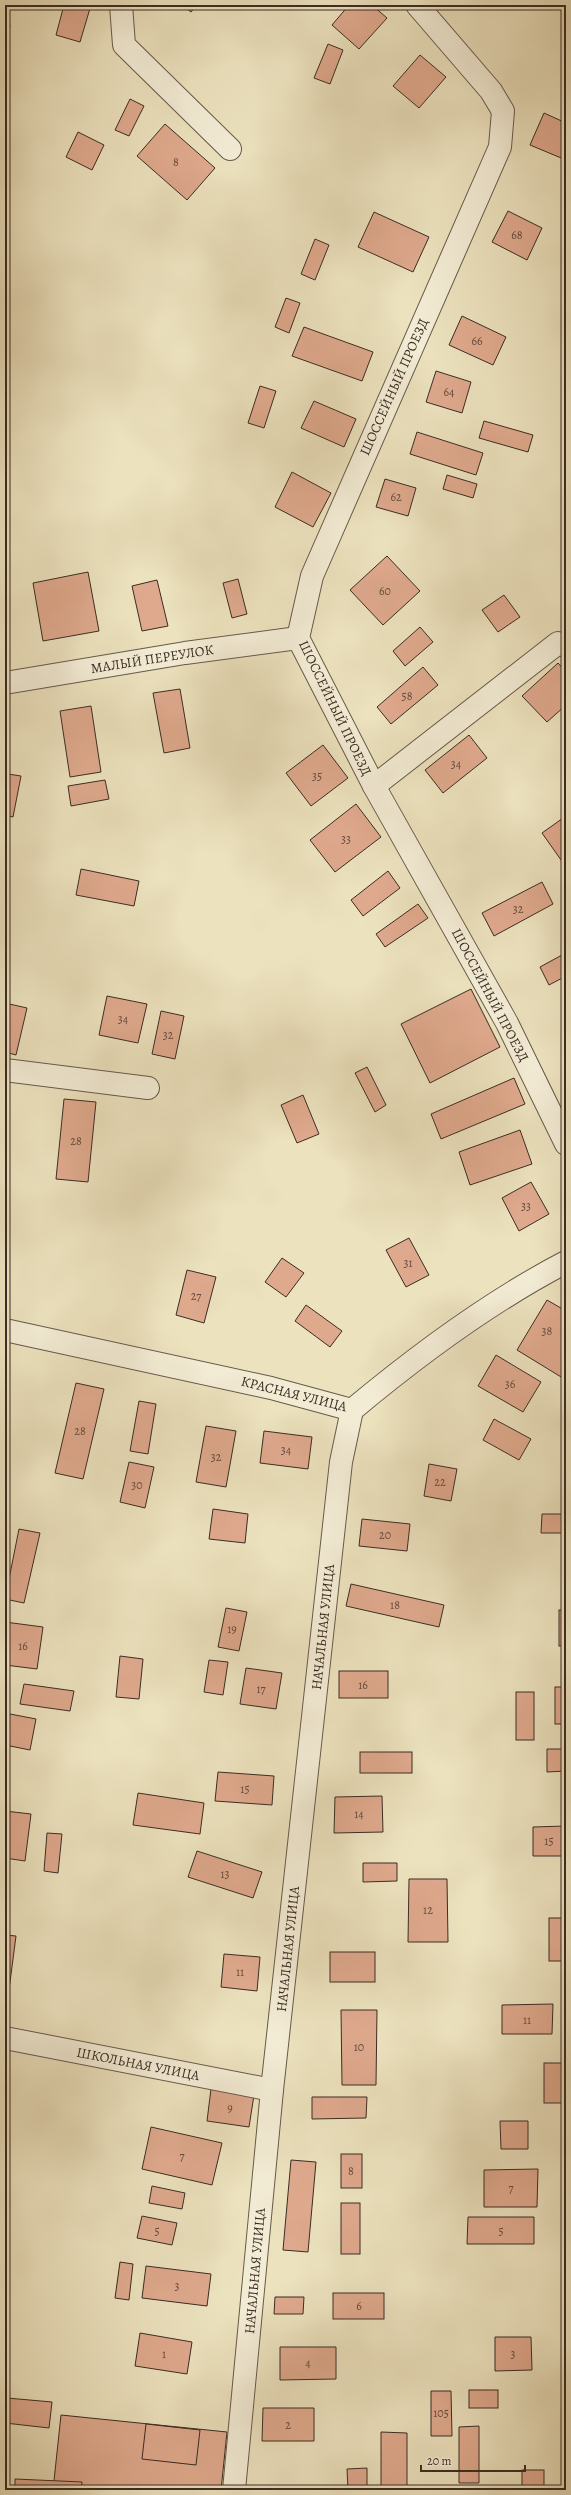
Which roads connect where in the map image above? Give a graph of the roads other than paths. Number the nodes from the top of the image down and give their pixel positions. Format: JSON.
{"nodes":[{"id":1,"x":121,"y":5,"type":"edge"},
{"id":2,"x":417,"y":5,"type":"edge"},
{"id":3,"x":230,"y":149,"type":"dead end"},
{"id":4,"x":298,"y":638,"type":"junction"},
{"id":5,"x":566,"y":646,"type":"edge"},
{"id":6,"x":5,"y":683,"type":"edge"},
{"id":7,"x":374,"y":786,"type":"junction"},
{"id":8,"x":5,"y":1070,"type":"edge"},
{"id":9,"x":148,"y":1088,"type":"dead end"},
{"id":10,"x":566,"y":1144,"type":"edge"},
{"id":11,"x":566,"y":1262,"type":"edge"},
{"id":12,"x":5,"y":1330,"type":"edge"},
{"id":13,"x":352,"y":1410,"type":"junction"},
{"id":14,"x":5,"y":2038,"type":"edge"},
{"id":15,"x":272,"y":2090,"type":"junction"},
{"id":16,"x":234,"y":2490,"type":"edge"}],
"edges":[{"from":1,"to":3,"type":"street"},
{"from":2,"to":4,"type":"street","name":"ШОССЕЙНЫЙ ПРОЕЗД"},
{"from":4,"to":6,"type":"street","name":"МАЛЫЙ ПЕРЕУЛОК"},
{"from":4,"to":7,"type":"street","name":"ШОССЕЙНЫЙ ПРОЕЗД"},
{"from":5,"to":7,"type":"street","name":"ШОССЕЙНЫЙ ПРОЕЗД"},
{"from":7,"to":10,"type":"street","name":"ШОССЕЙНЫЙ ПРОЕЗД"},
{"from":8,"to":9,"type":"street"},
{"from":11,"to":13,"type":"street","name":"КРАСНАЯ УЛИЦА"},
{"from":12,"to":13,"type":"street","name":"КРАСНАЯ УЛИЦА"},
{"from":13,"to":15,"type":"street","name":"НАЧАЛЬНАЯ УЛИЦА"},
{"from":14,"to":15,"type":"street","name":"ШКОЛЬНАЯ УЛИЦА"},
{"from":15,"to":16,"type":"street","name":"НАЧАЛЬНАЯ УЛИЦА"}]}
